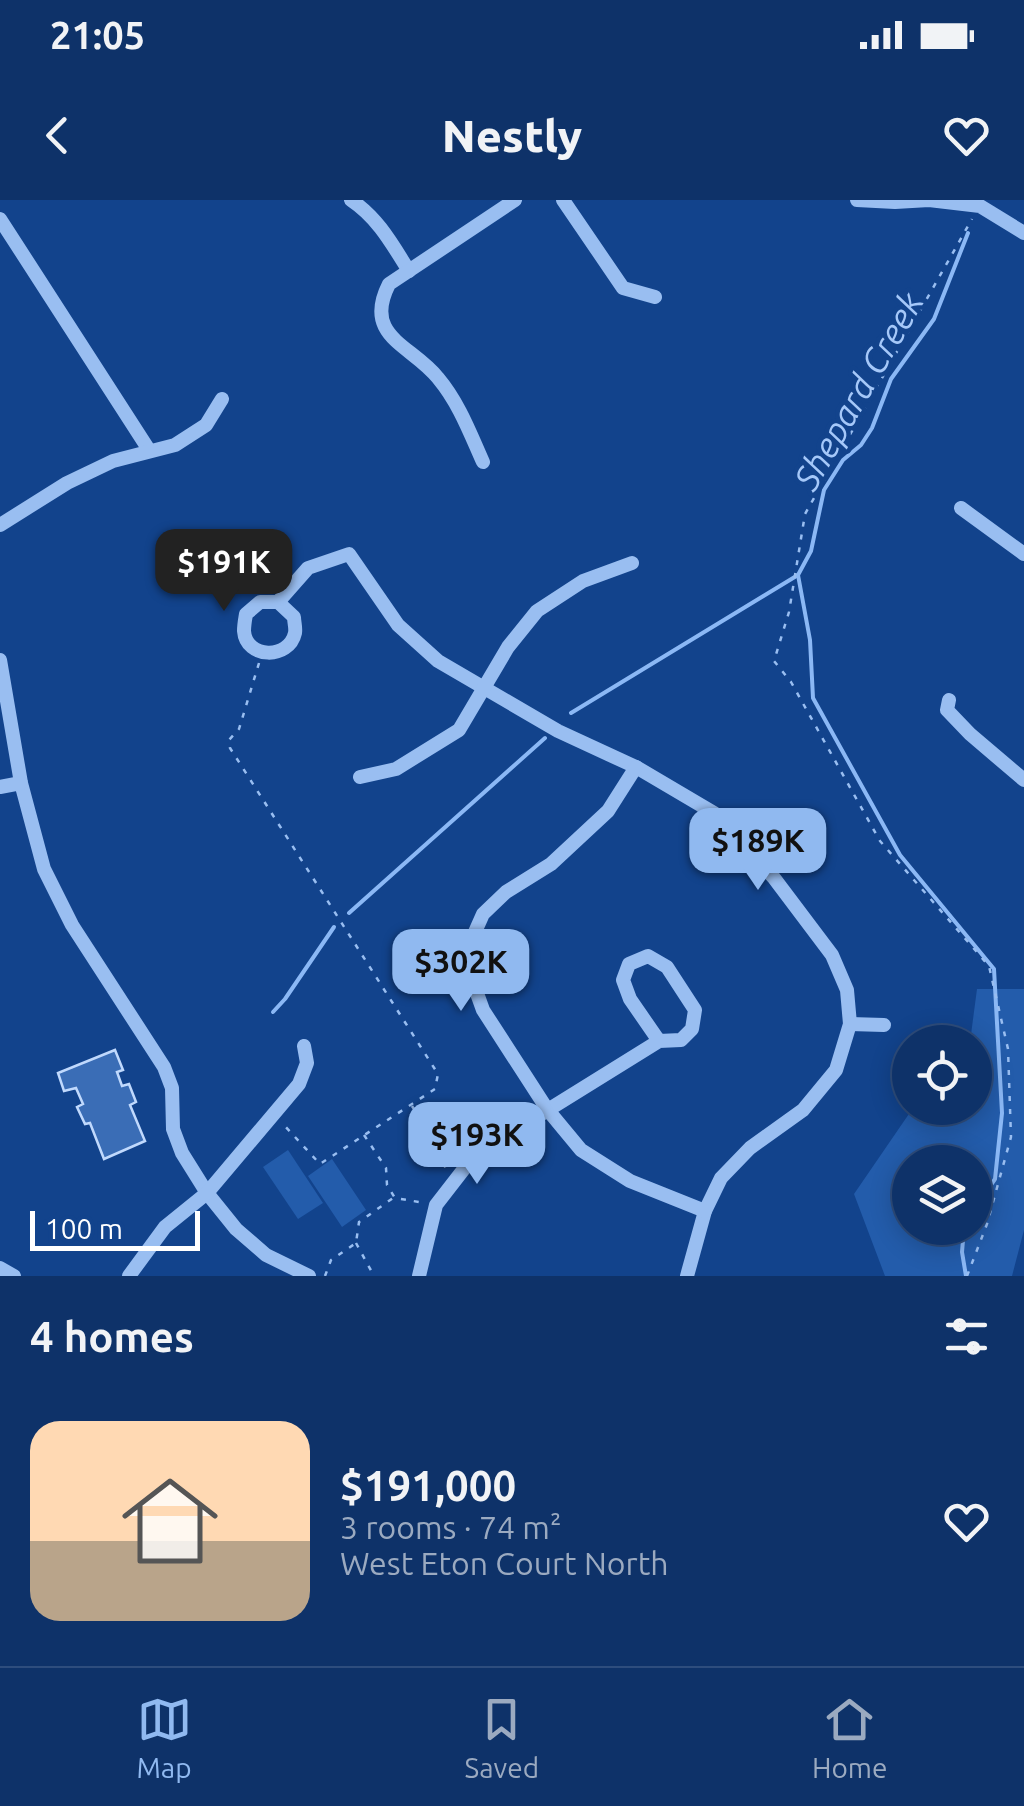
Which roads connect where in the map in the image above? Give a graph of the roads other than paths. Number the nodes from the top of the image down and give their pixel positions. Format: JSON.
{"nodes":[{"id":1,"x":351,"y":200,"type":"edge"},
{"id":2,"x":515,"y":200,"type":"edge"},
{"id":3,"x":563,"y":200,"type":"edge"},
{"id":4,"x":857,"y":200,"type":"edge"},
{"id":5,"x":0,"y":219,"type":"edge"},
{"id":6,"x":1024,"y":234,"type":"edge"},
{"id":7,"x":409,"y":271,"type":"junction"},
{"id":8,"x":655,"y":297,"type":"dead end"},
{"id":9,"x":222,"y":399,"type":"dead end"},
{"id":10,"x":148,"y":450,"type":"junction"},
{"id":11,"x":483,"y":462,"type":"dead end"},
{"id":12,"x":961,"y":508,"type":"dead end"},
{"id":13,"x":0,"y":525,"type":"edge"},
{"id":14,"x":1024,"y":554,"type":"edge"},
{"id":15,"x":632,"y":562,"type":"dead end"},
{"id":16,"x":278,"y":602,"type":"junction"},
{"id":17,"x":0,"y":660,"type":"edge"},
{"id":18,"x":484,"y":688,"type":"junction"},
{"id":19,"x":949,"y":700,"type":"dead end"},
{"id":20,"x":636,"y":768,"type":"junction"},
{"id":21,"x":360,"y":777,"type":"dead end"},
{"id":22,"x":1024,"y":780,"type":"edge"},
{"id":23,"x":21,"y":783,"type":"junction"},
{"id":24,"x":0,"y":787,"type":"edge"},
{"id":25,"x":850,"y":1024,"type":"junction"},
{"id":26,"x":884,"y":1025,"type":"dead end"},
{"id":27,"x":659,"y":1040,"type":"junction"},
{"id":28,"x":304,"y":1046,"type":"dead end"},
{"id":29,"x":547,"y":1110,"type":"junction"},
{"id":30,"x":207,"y":1193,"type":"junction"},
{"id":31,"x":705,"y":1210,"type":"junction"},
{"id":32,"x":0,"y":1268,"type":"edge"},
{"id":33,"x":14,"y":1276,"type":"edge"},
{"id":34,"x":129,"y":1276,"type":"edge"},
{"id":35,"x":308,"y":1276,"type":"edge"},
{"id":36,"x":419,"y":1276,"type":"edge"},
{"id":37,"x":687,"y":1276,"type":"edge"}],
"edges":[{"from":1,"to":7,"type":"street"},
{"from":2,"to":7,"type":"street"},
{"from":3,"to":8,"type":"street"},
{"from":4,"to":6,"type":"street"},
{"from":5,"to":10,"type":"street"},
{"from":7,"to":11,"type":"street"},
{"from":9,"to":10,"type":"street"},
{"from":10,"to":13,"type":"street"},
{"from":12,"to":14,"type":"street"},
{"from":15,"to":18,"type":"street"},
{"from":16,"to":16,"type":"street"},
{"from":16,"to":18,"type":"street"},
{"from":17,"to":23,"type":"street"},
{"from":18,"to":20,"type":"street"},
{"from":18,"to":21,"type":"street"},
{"from":19,"to":22,"type":"street"},
{"from":20,"to":25,"type":"street"},
{"from":20,"to":29,"type":"street"},
{"from":23,"to":24,"type":"street"},
{"from":23,"to":30,"type":"street"},
{"from":25,"to":26,"type":"street"},
{"from":25,"to":31,"type":"street"},
{"from":27,"to":27,"type":"street"},
{"from":27,"to":29,"type":"street"},
{"from":28,"to":30,"type":"street"},
{"from":29,"to":31,"type":"street"},
{"from":29,"to":36,"type":"street"},
{"from":30,"to":34,"type":"street"},
{"from":30,"to":35,"type":"street"},
{"from":31,"to":37,"type":"street"},
{"from":32,"to":33,"type":"street"}]}
